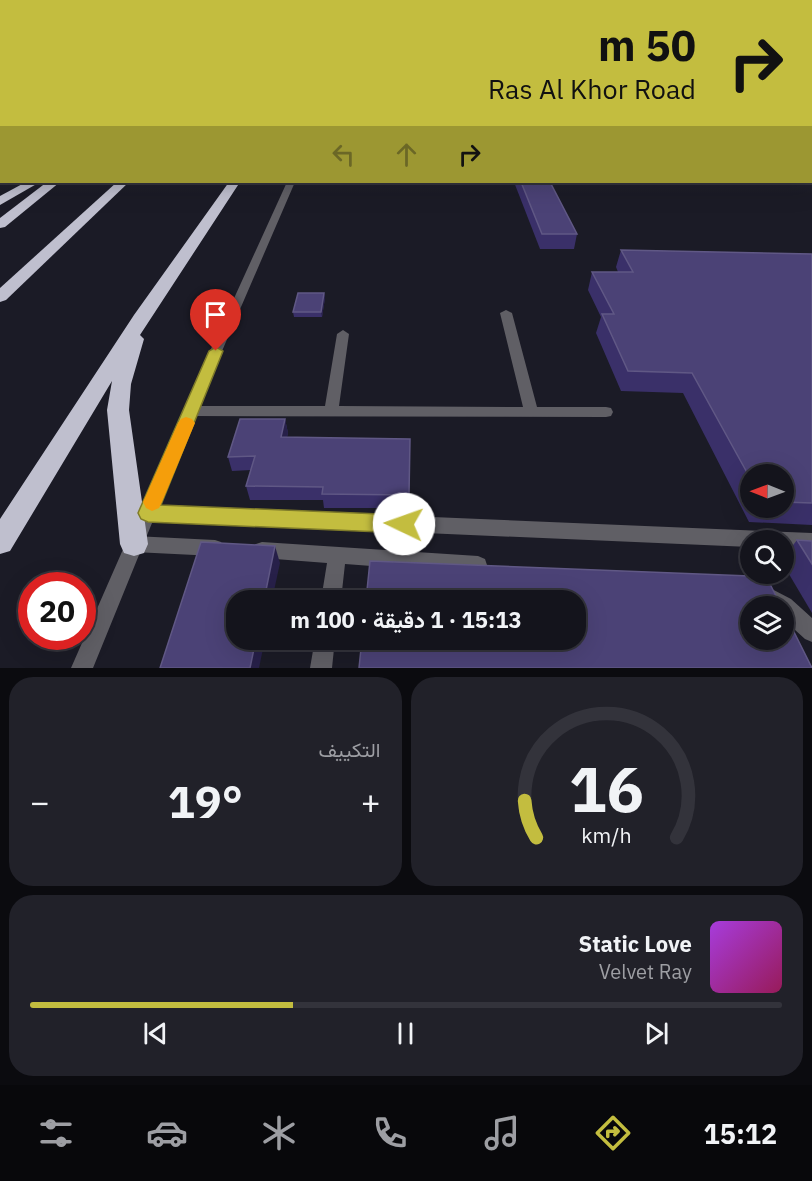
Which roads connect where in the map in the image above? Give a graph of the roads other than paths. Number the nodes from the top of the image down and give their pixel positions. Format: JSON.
{"nodes":[{"id":1,"x":32,"y":183,"type":"edge"},
{"id":2,"x":53,"y":183,"type":"edge"},
{"id":3,"x":122,"y":183,"type":"edge"},
{"id":4,"x":233,"y":183,"type":"edge"},
{"id":5,"x":291,"y":183,"type":"edge"},
{"id":6,"x":0,"y":201,"type":"edge"},
{"id":7,"x":0,"y":224,"type":"edge"},
{"id":8,"x":0,"y":297,"type":"edge"},
{"id":9,"x":506,"y":314,"type":"dead end"},
{"id":10,"x":143,"y":315,"type":"junction"},
{"id":11,"x":343,"y":334,"type":"dead end"},
{"id":12,"x":192,"y":411,"type":"junction"},
{"id":13,"x":331,"y":411,"type":"junction"},
{"id":14,"x":531,"y":412,"type":"junction"},
{"id":15,"x":606,"y":412,"type":"dead end"},
{"id":16,"x":148,"y":513,"type":"junction"},
{"id":17,"x":740,"y":538,"type":"edge"},
{"id":18,"x":794,"y":541,"type":"edge"},
{"id":19,"x":0,"y":542,"type":"edge"},
{"id":20,"x":812,"y":542,"type":"edge"},
{"id":21,"x":134,"y":544,"type":"junction"},
{"id":22,"x":338,"y":555,"type":"junction"},
{"id":23,"x":501,"y":567,"type":"edge"},
{"id":24,"x":333,"y":590,"type":"edge"},
{"id":25,"x":751,"y":590,"type":"edge"},
{"id":26,"x":812,"y":632,"type":"edge"},
{"id":27,"x":324,"y":650,"type":"edge"},
{"id":28,"x":82,"y":668,"type":"edge"},
{"id":29,"x":321,"y":668,"type":"edge"}],
"edges":[{"from":1,"to":6,"type":"highway"},
{"from":2,"to":7,"type":"highway"},
{"from":3,"to":8,"type":"highway"},
{"from":4,"to":10,"type":"highway"},
{"from":5,"to":12,"type":"street"},
{"from":9,"to":14,"type":"street"},
{"from":10,"to":19,"type":"highway"},
{"from":10,"to":21,"type":"highway"},
{"from":11,"to":13,"type":"street"},
{"from":12,"to":13,"type":"street"},
{"from":12,"to":16,"type":"street"},
{"from":13,"to":14,"type":"street"},
{"from":14,"to":15,"type":"street"},
{"from":16,"to":17,"type":"street"},
{"from":16,"to":21,"type":"street"},
{"from":18,"to":20,"type":"street"},
{"from":21,"to":22,"type":"street"},
{"from":21,"to":28,"type":"street"},
{"from":22,"to":23,"type":"street"},
{"from":22,"to":24,"type":"street"},
{"from":25,"to":26,"type":"street"},
{"from":27,"to":29,"type":"street"}]}
